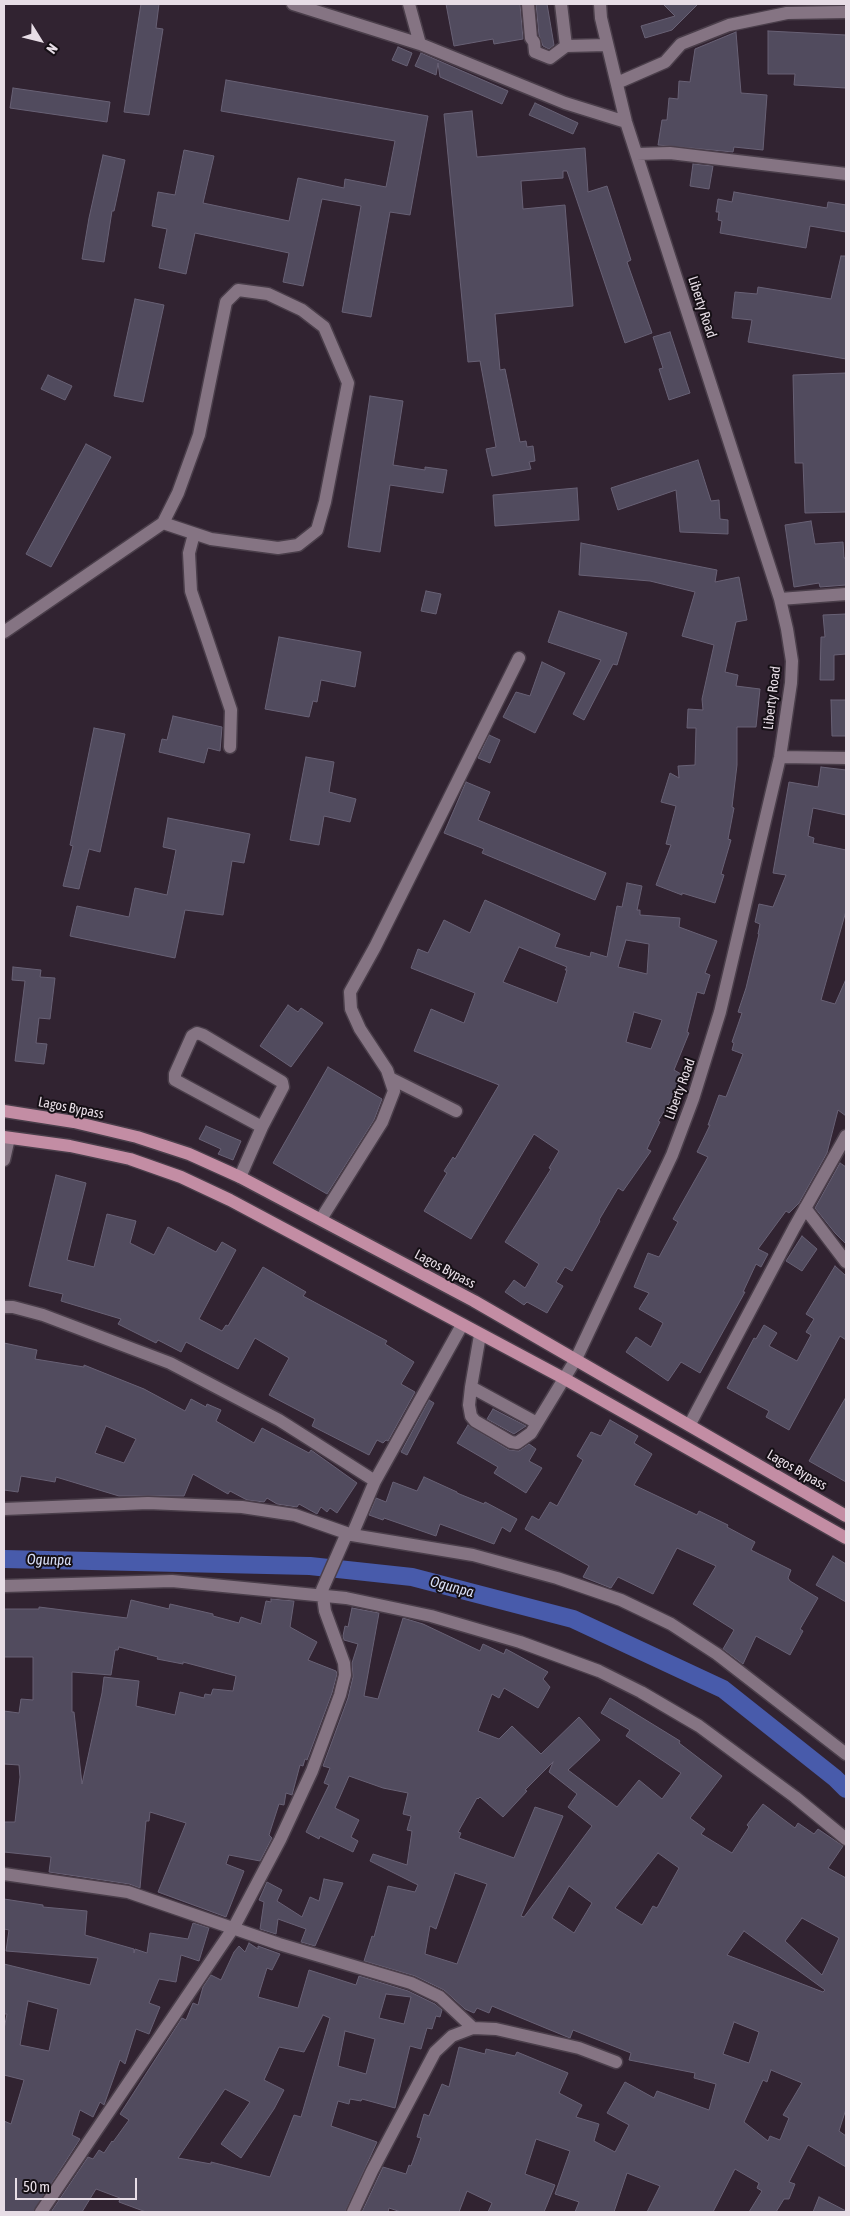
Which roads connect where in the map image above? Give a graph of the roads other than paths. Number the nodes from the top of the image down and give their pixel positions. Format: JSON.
{"nodes":[{"id":1,"x":293,"y":4,"type":"edge"},
{"id":2,"x":409,"y":4,"type":"edge"},
{"id":3,"x":528,"y":4,"type":"edge"},
{"id":4,"x":561,"y":4,"type":"edge"},
{"id":5,"x":600,"y":4,"type":"edge"},
{"id":6,"x":846,"y":12,"type":"edge"},
{"id":7,"x":420,"y":44,"type":"junction"},
{"id":8,"x":607,"y":45,"type":"junction"},
{"id":9,"x":566,"y":46,"type":"junction"},
{"id":10,"x":617,"y":83,"type":"junction"},
{"id":11,"x":626,"y":122,"type":"junction"},
{"id":12,"x":637,"y":154,"type":"junction"},
{"id":13,"x":846,"y":174,"type":"edge"},
{"id":14,"x":163,"y":523,"type":"junction"},
{"id":15,"x":194,"y":534,"type":"junction"},
{"id":16,"x":846,"y":594,"type":"edge"},
{"id":17,"x":780,"y":599,"type":"junction"},
{"id":18,"x":4,"y":632,"type":"edge"},
{"id":19,"x":518,"y":658,"type":"dead end"},
{"id":20,"x":230,"y":747,"type":"dead end"},
{"id":21,"x":780,"y":757,"type":"junction"},
{"id":22,"x":846,"y":758,"type":"edge"},
{"id":23,"x":390,"y":1078,"type":"junction"},
{"id":24,"x":4,"y":1111,"type":"edge"},
{"id":25,"x":456,"y":1111,"type":"dead end"},
{"id":26,"x":262,"y":1127,"type":"junction"},
{"id":27,"x":846,"y":1136,"type":"edge"},
{"id":28,"x":6,"y":1138,"type":"edge"},
{"id":29,"x":833,"y":1158,"type":"junction"},
{"id":30,"x":4,"y":1160,"type":"edge"},
{"id":31,"x":846,"y":1160,"type":"edge"},
{"id":32,"x":240,"y":1177,"type":"junction"},
{"id":33,"x":805,"y":1208,"type":"junction"},
{"id":34,"x":321,"y":1219,"type":"junction"},
{"id":35,"x":846,"y":1262,"type":"edge"},
{"id":36,"x":4,"y":1307,"type":"edge"},
{"id":37,"x":462,"y":1325,"type":"junction"},
{"id":38,"x":480,"y":1335,"type":"junction"},
{"id":39,"x":576,"y":1358,"type":"junction"},
{"id":40,"x":565,"y":1379,"type":"junction"},
{"id":41,"x":471,"y":1387,"type":"junction"},
{"id":42,"x":537,"y":1424,"type":"junction"},
{"id":43,"x":690,"y":1424,"type":"junction"},
{"id":44,"x":376,"y":1481,"type":"junction"},
{"id":45,"x":4,"y":1509,"type":"edge"},
{"id":46,"x":846,"y":1516,"type":"edge"},
{"id":47,"x":350,"y":1534,"type":"junction"},
{"id":48,"x":846,"y":1538,"type":"edge"},
{"id":49,"x":4,"y":1586,"type":"edge"},
{"id":50,"x":322,"y":1593,"type":"junction"},
{"id":51,"x":846,"y":1754,"type":"edge"},
{"id":52,"x":846,"y":1839,"type":"edge"},
{"id":53,"x":4,"y":1874,"type":"edge"},
{"id":54,"x":234,"y":1927,"type":"junction"},
{"id":55,"x":472,"y":2028,"type":"junction"},
{"id":56,"x":616,"y":2062,"type":"dead end"},
{"id":57,"x":41,"y":2212,"type":"edge"},
{"id":58,"x":353,"y":2212,"type":"edge"}],
"edges":[{"from":1,"to":7,"type":"street"},
{"from":2,"to":7,"type":"street"},
{"from":3,"to":9,"type":"street"},
{"from":4,"to":9,"type":"street"},
{"from":5,"to":8,"type":"street","name":"Liberty Road"},
{"from":6,"to":10,"type":"street"},
{"from":7,"to":11,"type":"street"},
{"from":8,"to":9,"type":"street"},
{"from":8,"to":10,"type":"street","name":"Liberty Road"},
{"from":10,"to":11,"type":"street","name":"Liberty Road"},
{"from":11,"to":12,"type":"street","name":"Liberty Road"},
{"from":12,"to":13,"type":"street"},
{"from":12,"to":17,"type":"street","name":"Liberty Road"},
{"from":14,"to":15,"type":"street"},
{"from":14,"to":15,"type":"street"},
{"from":14,"to":18,"type":"street"},
{"from":15,"to":20,"type":"street"},
{"from":16,"to":17,"type":"street"},
{"from":17,"to":21,"type":"street","name":"Liberty Road"},
{"from":19,"to":23,"type":"street"},
{"from":21,"to":22,"type":"street"},
{"from":21,"to":39,"type":"street","name":"Liberty Road"},
{"from":23,"to":25,"type":"street"},
{"from":23,"to":34,"type":"street"},
{"from":24,"to":32,"type":"main road","name":"Lagos Bypass"},
{"from":26,"to":26,"type":"street"},
{"from":26,"to":32,"type":"street"},
{"from":27,"to":29,"type":"street"},
{"from":28,"to":30,"type":"street"},
{"from":28,"to":37,"type":"main road"},
{"from":29,"to":31,"type":"street"},
{"from":29,"to":33,"type":"street"},
{"from":32,"to":34,"type":"main road","name":"Lagos Bypass"},
{"from":33,"to":35,"type":"street"},
{"from":33,"to":43,"type":"street"},
{"from":34,"to":39,"type":"main road","name":"Lagos Bypass"},
{"from":36,"to":44,"type":"street"},
{"from":37,"to":38,"type":"main road"},
{"from":37,"to":44,"type":"street"},
{"from":38,"to":40,"type":"main road"},
{"from":38,"to":41,"type":"street"},
{"from":39,"to":40,"type":"street","name":"Liberty Road"},
{"from":39,"to":43,"type":"main road","name":"Lagos Bypass"},
{"from":40,"to":42,"type":"street","name":"Liberty Road"},
{"from":40,"to":48,"type":"main road"},
{"from":41,"to":42,"type":"street"},
{"from":41,"to":42,"type":"street","name":"Liberty Road"},
{"from":43,"to":46,"type":"main road","name":"Lagos Bypass"},
{"from":44,"to":47,"type":"street"},
{"from":45,"to":47,"type":"street"},
{"from":47,"to":50,"type":"street"},
{"from":47,"to":51,"type":"street"},
{"from":49,"to":50,"type":"street"},
{"from":50,"to":52,"type":"street"},
{"from":50,"to":54,"type":"street"},
{"from":53,"to":54,"type":"street"},
{"from":54,"to":55,"type":"street"},
{"from":54,"to":57,"type":"street"},
{"from":55,"to":56,"type":"street"},
{"from":55,"to":58,"type":"street"}]}
